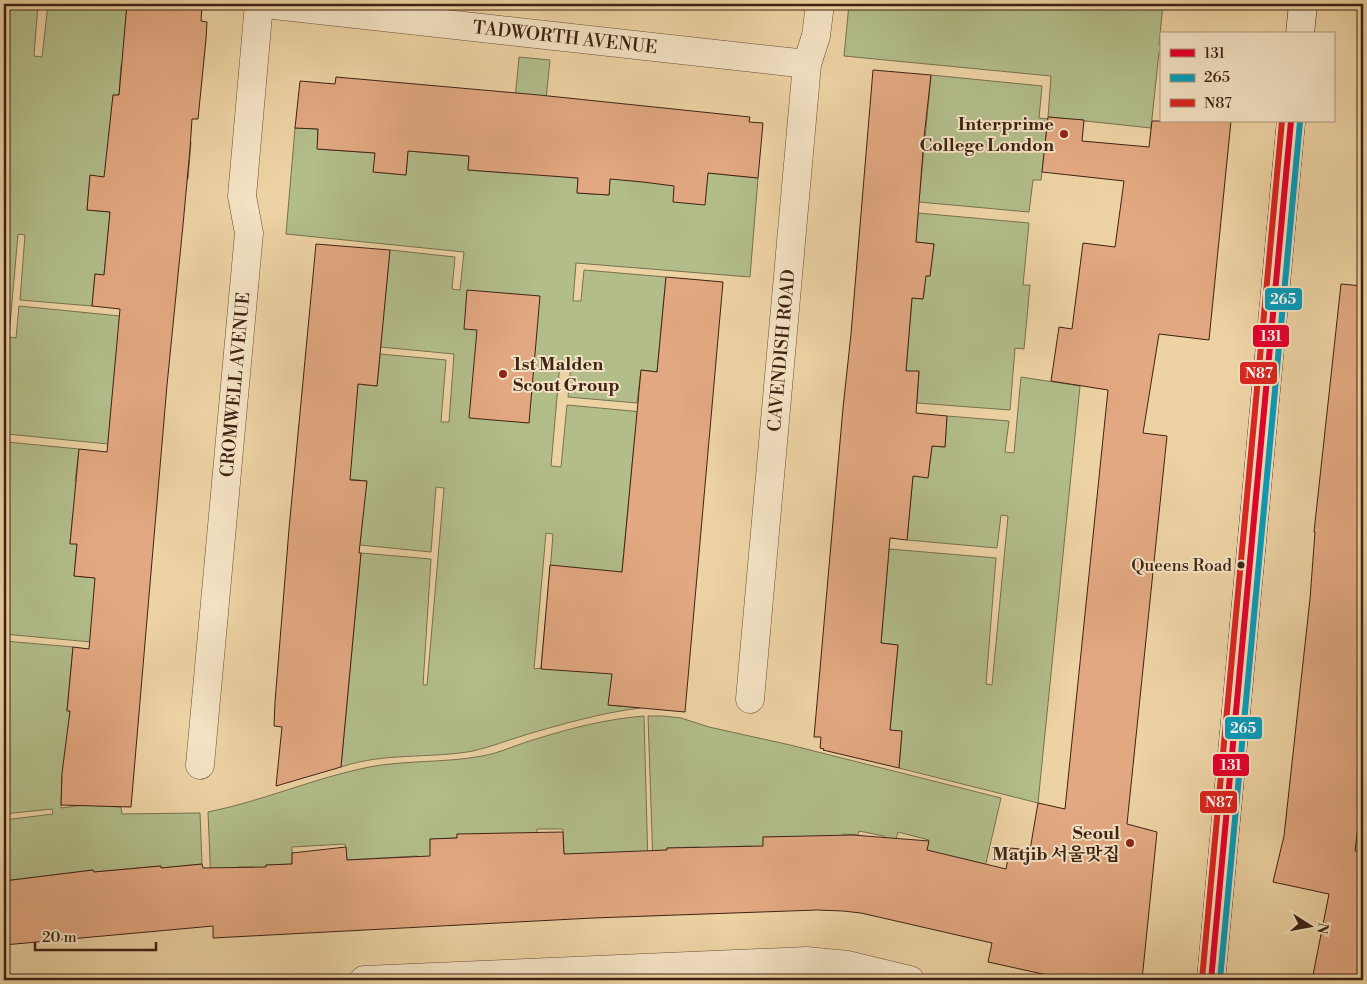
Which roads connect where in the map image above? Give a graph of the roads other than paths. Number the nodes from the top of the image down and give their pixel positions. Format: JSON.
{"nodes":[{"id":1,"x":259,"y":4,"type":"edge"},
{"id":2,"x":265,"y":4,"type":"edge"},
{"id":3,"x":820,"y":4,"type":"edge"},
{"id":4,"x":1303,"y":4,"type":"edge"},
{"id":5,"x":1300,"y":32,"type":"edge"},
{"id":6,"x":807,"y":64,"type":"junction"},
{"id":7,"x":1292,"y":122,"type":"edge"},
{"id":8,"x":750,"y":699,"type":"dead end"},
{"id":9,"x":200,"y":765,"type":"dead end"},
{"id":10,"x":364,"y":980,"type":"edge"},
{"id":11,"x":910,"y":980,"type":"edge"},
{"id":12,"x":1211,"y":980,"type":"edge"}],
"edges":[{"from":1,"to":9,"type":"street","name":"CROMWELL AVENUE"},
{"from":2,"to":6,"type":"street","name":"TADWORTH AVENUE"},
{"from":3,"to":6,"type":"street","name":"CAVENDISH ROAD"},
{"from":4,"to":5,"type":"street"},
{"from":6,"to":8,"type":"street","name":"CAVENDISH ROAD"},
{"from":7,"to":12,"type":"street"},
{"from":10,"to":11,"type":"street"}]}
